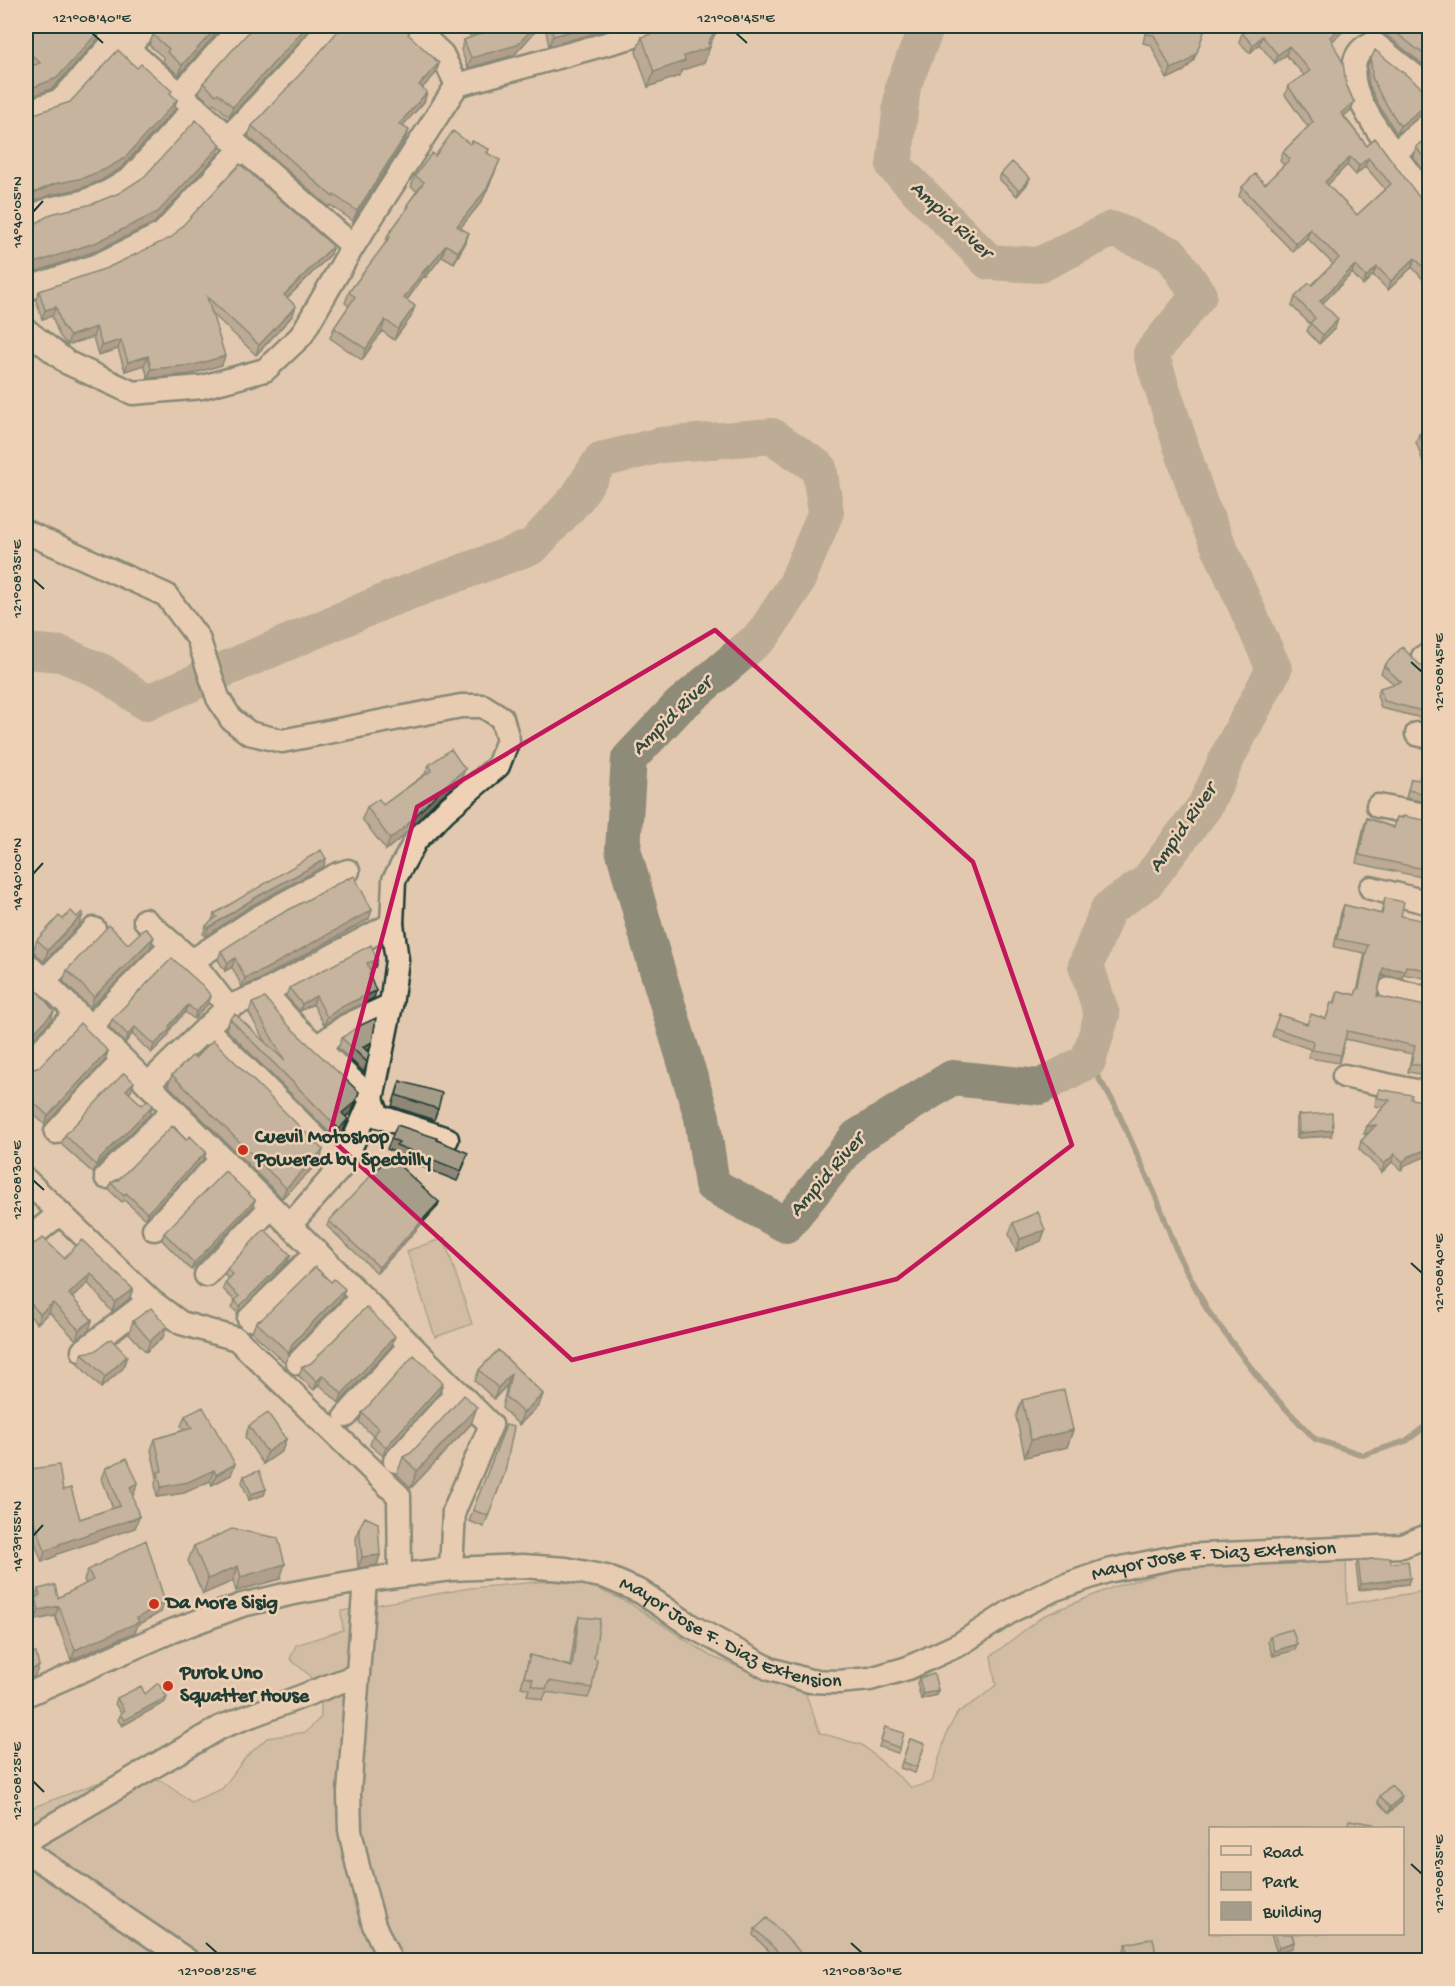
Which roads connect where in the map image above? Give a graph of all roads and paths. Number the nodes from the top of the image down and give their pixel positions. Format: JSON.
{"nodes":[{"id":1,"x":148,"y":26,"type":"edge"},
{"id":2,"x":242,"y":26,"type":"edge"},
{"id":3,"x":329,"y":26,"type":"edge"},
{"id":4,"x":412,"y":26,"type":"edge"},
{"id":5,"x":671,"y":26,"type":"edge"},
{"id":6,"x":116,"y":37,"type":"edge"},
{"id":7,"x":457,"y":85,"type":"junction"},
{"id":8,"x":1430,"y":88,"type":"edge"},
{"id":9,"x":187,"y":101,"type":"junction"},
{"id":10,"x":26,"y":112,"type":"edge"},
{"id":11,"x":1430,"y":123,"type":"edge"},
{"id":12,"x":235,"y":143,"type":"junction"},
{"id":13,"x":1395,"y":153,"type":"junction"},
{"id":14,"x":1430,"y":201,"type":"edge"},
{"id":15,"x":26,"y":224,"type":"edge"},
{"id":16,"x":353,"y":246,"type":"junction"},
{"id":17,"x":26,"y":290,"type":"edge"},
{"id":18,"x":26,"y":330,"type":"edge"},
{"id":19,"x":26,"y":532,"type":"edge"},
{"id":20,"x":1378,"y":806,"type":"dead end"},
{"id":21,"x":1430,"y":816,"type":"edge"},
{"id":22,"x":348,"y":871,"type":"dead end"},
{"id":23,"x":1371,"y":888,"type":"dead end"},
{"id":24,"x":1430,"y":903,"type":"edge"},
{"id":25,"x":145,"y":920,"type":"dead end"},
{"id":26,"x":392,"y":924,"type":"junction"},
{"id":27,"x":94,"y":930,"type":"dead end"},
{"id":28,"x":172,"y":944,"type":"junction"},
{"id":29,"x":192,"y":961,"type":"junction"},
{"id":30,"x":26,"y":963,"type":"edge"},
{"id":31,"x":44,"y":981,"type":"junction"},
{"id":32,"x":1390,"y":989,"type":"dead end"},
{"id":33,"x":265,"y":992,"type":"junction"},
{"id":34,"x":1430,"y":999,"type":"edge"},
{"id":35,"x":391,"y":1005,"type":"junction"},
{"id":36,"x":228,"y":1007,"type":"junction"},
{"id":37,"x":83,"y":1020,"type":"junction"},
{"id":38,"x":206,"y":1028,"type":"junction"},
{"id":39,"x":317,"y":1047,"type":"junction"},
{"id":40,"x":123,"y":1060,"type":"junction"},
{"id":41,"x":26,"y":1066,"type":"edge"},
{"id":42,"x":1344,"y":1076,"type":"dead end"},
{"id":43,"x":148,"y":1084,"type":"junction"},
{"id":44,"x":1430,"y":1094,"type":"edge"},
{"id":45,"x":372,"y":1099,"type":"junction"},
{"id":46,"x":173,"y":1110,"type":"junction"},
{"id":47,"x":56,"y":1132,"type":"dead end"},
{"id":48,"x":447,"y":1138,"type":"dead end"},
{"id":49,"x":222,"y":1159,"type":"junction"},
{"id":50,"x":343,"y":1165,"type":"junction"},
{"id":51,"x":106,"y":1177,"type":"dead end"},
{"id":52,"x":26,"y":1180,"type":"edge"},
{"id":53,"x":271,"y":1207,"type":"junction"},
{"id":54,"x":60,"y":1213,"type":"junction"},
{"id":55,"x":290,"y":1225,"type":"junction"},
{"id":56,"x":154,"y":1229,"type":"dead end"},
{"id":57,"x":26,"y":1241,"type":"edge"},
{"id":58,"x":317,"y":1252,"type":"junction"},
{"id":59,"x":206,"y":1275,"type":"dead end"},
{"id":60,"x":362,"y":1297,"type":"junction"},
{"id":61,"x":150,"y":1300,"type":"junction"},
{"id":62,"x":249,"y":1320,"type":"dead end"},
{"id":63,"x":410,"y":1345,"type":"junction"},
{"id":64,"x":83,"y":1351,"type":"edge"},
{"id":65,"x":298,"y":1363,"type":"dead end"},
{"id":66,"x":458,"y":1392,"type":"junction"},
{"id":67,"x":346,"y":1416,"type":"dead end"},
{"id":68,"x":395,"y":1461,"type":"dead end"},
{"id":69,"x":1430,"y":1534,"type":"edge"},
{"id":70,"x":451,"y":1569,"type":"junction"},
{"id":71,"x":400,"y":1575,"type":"junction"},
{"id":72,"x":365,"y":1580,"type":"junction"},
{"id":73,"x":358,"y":1675,"type":"junction"},
{"id":74,"x":26,"y":1695,"type":"edge"},
{"id":75,"x":26,"y":1841,"type":"edge"},
{"id":76,"x":26,"y":1851,"type":"edge"},
{"id":77,"x":187,"y":1960,"type":"edge"},
{"id":78,"x":390,"y":1960,"type":"edge"}],
"edges":[{"from":1,"to":6,"type":"street"},
{"from":2,"to":9,"type":"street"},
{"from":3,"to":12,"type":"street"},
{"from":4,"to":7,"type":"street"},
{"from":5,"to":7,"type":"street"},
{"from":6,"to":9,"type":"street"},
{"from":6,"to":10,"type":"street"},
{"from":7,"to":16,"type":"street"},
{"from":8,"to":13,"type":"street"},
{"from":9,"to":12,"type":"street"},
{"from":9,"to":15,"type":"street"},
{"from":11,"to":13,"type":"street"},
{"from":12,"to":16,"type":"street"},
{"from":12,"to":17,"type":"street"},
{"from":13,"to":14,"type":"street"},
{"from":16,"to":18,"type":"street"},
{"from":19,"to":26,"type":"street"},
{"from":20,"to":21,"type":"street"},
{"from":22,"to":29,"type":"street"},
{"from":23,"to":24,"type":"street"},
{"from":25,"to":28,"type":"street"},
{"from":26,"to":33,"type":"street"},
{"from":26,"to":35,"type":"street"},
{"from":27,"to":31,"type":"street"},
{"from":28,"to":29,"type":"street"},
{"from":28,"to":37,"type":"street"},
{"from":29,"to":36,"type":"street"},
{"from":30,"to":31,"type":"street"},
{"from":31,"to":37,"type":"street"},
{"from":32,"to":34,"type":"street"},
{"from":33,"to":36,"type":"street"},
{"from":33,"to":39,"type":"street"},
{"from":35,"to":39,"type":"street"},
{"from":35,"to":45,"type":"street"},
{"from":36,"to":38,"type":"street"},
{"from":37,"to":40,"type":"street"},
{"from":37,"to":41,"type":"street"},
{"from":38,"to":43,"type":"street"},
{"from":38,"to":50,"type":"street"},
{"from":39,"to":45,"type":"street"},
{"from":40,"to":43,"type":"street"},
{"from":40,"to":47,"type":"street"},
{"from":42,"to":44,"type":"street"},
{"from":43,"to":46,"type":"street"},
{"from":45,"to":48,"type":"street"},
{"from":45,"to":50,"type":"street"},
{"from":46,"to":49,"type":"street"},
{"from":46,"to":51,"type":"street"},
{"from":49,"to":53,"type":"street"},
{"from":49,"to":56,"type":"street"},
{"from":50,"to":55,"type":"street"},
{"from":52,"to":54,"type":"street"},
{"from":53,"to":55,"type":"street"},
{"from":53,"to":59,"type":"street"},
{"from":54,"to":57,"type":"street"},
{"from":54,"to":61,"type":"street"},
{"from":55,"to":58,"type":"street"},
{"from":58,"to":60,"type":"street"},
{"from":58,"to":62,"type":"street"},
{"from":60,"to":63,"type":"street"},
{"from":60,"to":65,"type":"street"},
{"from":61,"to":64,"type":"street"},
{"from":61,"to":71,"type":"street"},
{"from":63,"to":66,"type":"street"},
{"from":63,"to":67,"type":"street"},
{"from":66,"to":68,"type":"street"},
{"from":66,"to":70,"type":"street"},
{"from":69,"to":70,"type":"street","name":"Mayor Jose F. Diaz Extension"},
{"from":70,"to":71,"type":"street","name":"Mayor Jose F. Diaz Extension"},
{"from":71,"to":72,"type":"street","name":"Mayor Jose F. Diaz Extension"},
{"from":72,"to":73,"type":"street"},
{"from":72,"to":74,"type":"street","name":"Mayor Jose F. Diaz Extension"},
{"from":73,"to":75,"type":"street"},
{"from":73,"to":78,"type":"street"},
{"from":76,"to":77,"type":"street"}]}
